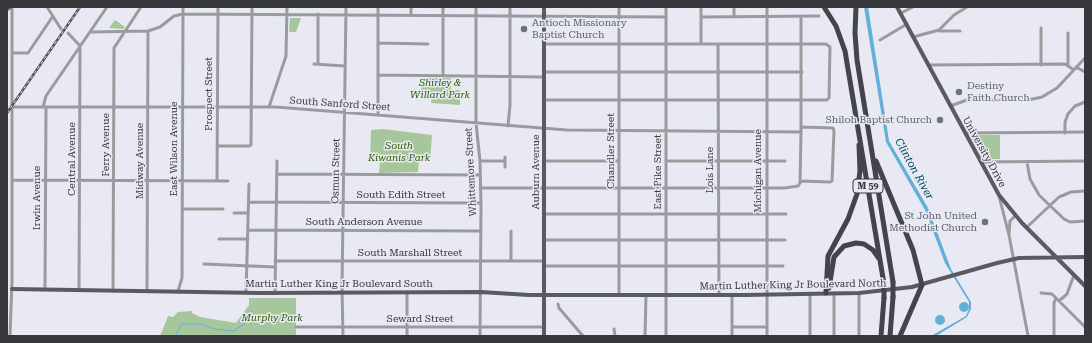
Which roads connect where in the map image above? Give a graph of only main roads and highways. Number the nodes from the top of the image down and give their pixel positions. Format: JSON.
{"nodes":[{"id":1,"x":11,"y":7,"type":"edge"},
{"id":2,"x":544,"y":7,"type":"edge"},
{"id":3,"x":824,"y":7,"type":"edge"},
{"id":4,"x":856,"y":7,"type":"edge"},
{"id":5,"x":897,"y":7,"type":"edge"},
{"id":6,"x":7,"y":9,"type":"edge"},
{"id":7,"x":856,"y":110,"type":"junction"},
{"id":8,"x":871,"y":147,"type":"junction"},
{"id":9,"x":1056,"y":257,"type":"junction"},
{"id":10,"x":1085,"y":257,"type":"edge"},
{"id":11,"x":881,"y":261,"type":"junction"},
{"id":12,"x":922,"y":285,"type":"junction"},
{"id":13,"x":1085,"y":286,"type":"edge"},
{"id":14,"x":12,"y":289,"type":"road end"},
{"id":15,"x":829,"y":293,"type":"junction"},
{"id":16,"x":544,"y":295,"type":"junction"},
{"id":17,"x":666,"y":295,"type":"joint"},
{"id":18,"x":544,"y":336,"type":"edge"},
{"id":19,"x":881,"y":336,"type":"edge"},
{"id":20,"x":890,"y":336,"type":"edge"},
{"id":21,"x":900,"y":336,"type":"edge"}],
"edges":[{"from":1,"to":6,"type":"main road"},
{"from":2,"to":16,"type":"main road","name":"Auburn Avenue"},
{"from":3,"to":7,"type":"highway","number":"M 59"},
{"from":4,"to":8,"type":"highway","number":"M 59"},
{"from":5,"to":9,"type":"main road","name":"University Drive"},
{"from":7,"to":11,"type":"highway","number":"M 59"},
{"from":7,"to":15,"type":"highway"},
{"from":8,"to":12,"type":"highway"},
{"from":8,"to":20,"type":"highway","number":"M 59","bridge":true},
{"from":9,"to":10,"type":"main road","name":"Martin Luther King Jr Boulevard North"},
{"from":9,"to":12,"type":"main road","name":"Martin Luther King Jr Boulevard North"},
{"from":9,"to":13,"type":"main road","name":"University Drive"},
{"from":11,"to":15,"type":"highway"},
{"from":11,"to":19,"type":"highway","number":"M 59","bridge":true},
{"from":12,"to":15,"type":"main road","name":"Martin Luther King Jr Boulevard North"},
{"from":12,"to":21,"type":"highway"},
{"from":14,"to":16,"type":"main road","name":"Martin Luther King Jr Boulevard South"},
{"from":15,"to":17,"type":"main road","name":"Martin Luther King Jr Boulevard North"},
{"from":16,"to":17,"type":"main road","name":"Martin Luther King Jr Boulevard South"},
{"from":16,"to":18,"type":"main road","name":"Auburn Avenue"}]}
